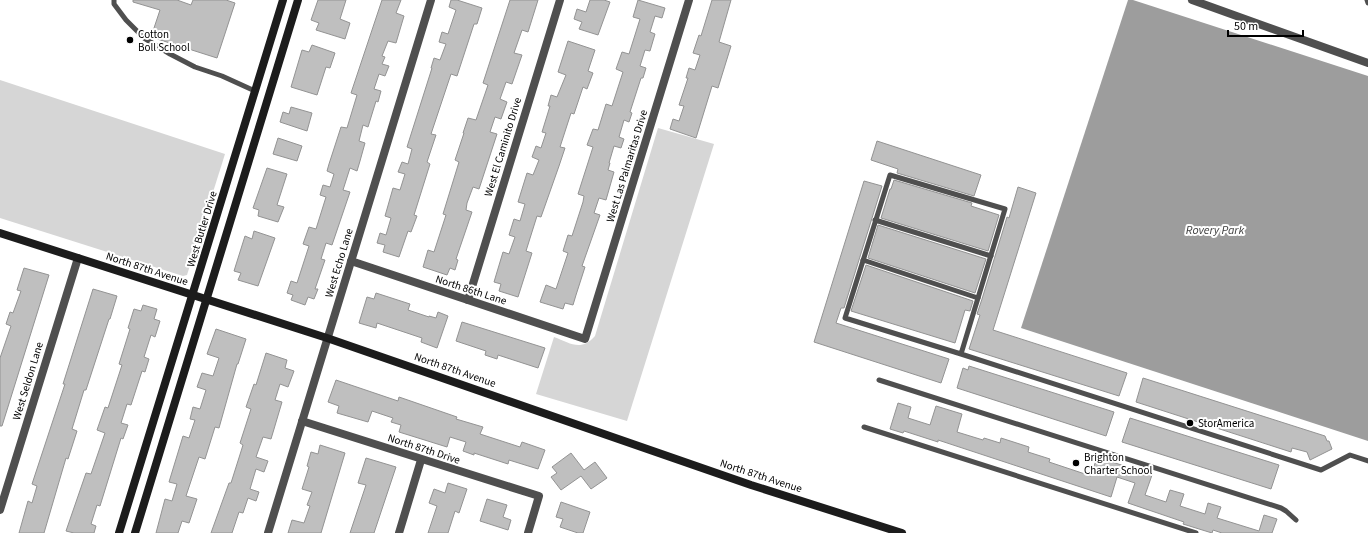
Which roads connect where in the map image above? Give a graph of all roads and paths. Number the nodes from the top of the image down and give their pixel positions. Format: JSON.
{"nodes":[{"id":1,"x":114,"y":0,"type":"edge"},
{"id":2,"x":298,"y":0,"type":"edge"},
{"id":3,"x":431,"y":0,"type":"edge"},
{"id":4,"x":560,"y":0,"type":"edge"},
{"id":5,"x":689,"y":0,"type":"edge"},
{"id":6,"x":1192,"y":0,"type":"edge"},
{"id":7,"x":1367,"y":0,"type":"edge"},
{"id":8,"x":281,"y":1,"type":"edge"},
{"id":9,"x":1368,"y":3,"type":"edge"},
{"id":10,"x":1368,"y":63,"type":"edge"},
{"id":11,"x":255,"y":91,"type":"junction"},
{"id":12,"x":875,"y":220,"type":"junction"},
{"id":13,"x":0,"y":234,"type":"edge"},
{"id":14,"x":991,"y":256,"type":"junction"},
{"id":15,"x":78,"y":258,"type":"junction"},
{"id":16,"x":863,"y":260,"type":"junction"},
{"id":17,"x":350,"y":261,"type":"junction"},
{"id":18,"x":193,"y":295,"type":"junction"},
{"id":19,"x":978,"y":298,"type":"junction"},
{"id":20,"x":208,"y":300,"type":"junction"},
{"id":21,"x":468,"y":300,"type":"junction"},
{"id":22,"x":327,"y":338,"type":"junction"},
{"id":23,"x":584,"y":339,"type":"joint"},
{"id":24,"x":961,"y":354,"type":"junction"},
{"id":25,"x":879,"y":380,"type":"dead end"},
{"id":26,"x":302,"y":421,"type":"junction"},
{"id":27,"x":864,"y":427,"type":"dead end"},
{"id":28,"x":422,"y":460,"type":"junction"},
{"id":29,"x":1368,"y":461,"type":"edge"},
{"id":30,"x":0,"y":510,"type":"edge"},
{"id":31,"x":1296,"y":520,"type":"dead end"},
{"id":32,"x":887,"y":531,"type":"edge"},
{"id":33,"x":119,"y":533,"type":"edge"},
{"id":34,"x":136,"y":533,"type":"edge"},
{"id":35,"x":268,"y":533,"type":"edge"},
{"id":36,"x":399,"y":533,"type":"edge"},
{"id":37,"x":528,"y":533,"type":"edge"},
{"id":38,"x":902,"y":533,"type":"edge"},
{"id":39,"x":1196,"y":533,"type":"edge"}],
"edges":[{"from":1,"to":11,"type":"lane"},
{"from":2,"to":20,"type":"street"},
{"from":3,"to":17,"type":"street","name":"West Echo Lane"},
{"from":4,"to":21,"type":"street","name":"West El Caminito Drive"},
{"from":5,"to":23,"type":"street","name":"West Las Palmaritas Drive"},
{"from":6,"to":10,"type":"street"},
{"from":7,"to":9,"type":"lane"},
{"from":8,"to":11,"type":"street","name":"West Butler Drive"},
{"from":11,"to":18,"type":"street","name":"West Butler Drive"},
{"from":12,"to":14,"type":"lane"},
{"from":12,"to":14,"type":"lane"},
{"from":12,"to":16,"type":"lane"},
{"from":13,"to":15,"type":"street","name":"North 87th Avenue"},
{"from":14,"to":19,"type":"lane"},
{"from":15,"to":18,"type":"street","name":"North 87th Avenue"},
{"from":15,"to":30,"type":"street","name":"West Seldon Lane"},
{"from":16,"to":19,"type":"lane"},
{"from":16,"to":24,"type":"lane"},
{"from":17,"to":21,"type":"street","name":"North 86th Lane"},
{"from":17,"to":22,"type":"street","name":"West Echo Lane"},
{"from":18,"to":20,"type":"street","name":"North 87th Avenue"},
{"from":18,"to":33,"type":"street","name":"West Butler Drive"},
{"from":19,"to":24,"type":"lane"},
{"from":20,"to":22,"type":"street","name":"North 87th Avenue"},
{"from":20,"to":34,"type":"street"},
{"from":21,"to":23,"type":"street","name":"North 86th Lane"},
{"from":22,"to":26,"type":"street","name":"West Echo Lane"},
{"from":22,"to":32,"type":"street","name":"North 87th Avenue"},
{"from":24,"to":29,"type":"lane"},
{"from":25,"to":31,"type":"lane"},
{"from":26,"to":28,"type":"street","name":"North 87th Drive"},
{"from":26,"to":35,"type":"street","name":"West Echo Lane"},
{"from":27,"to":39,"type":"lane"},
{"from":28,"to":36,"type":"street"},
{"from":28,"to":37,"type":"street","name":"North 87th Drive"},
{"from":32,"to":38,"type":"street","name":"North 87th Avenue"}]}
